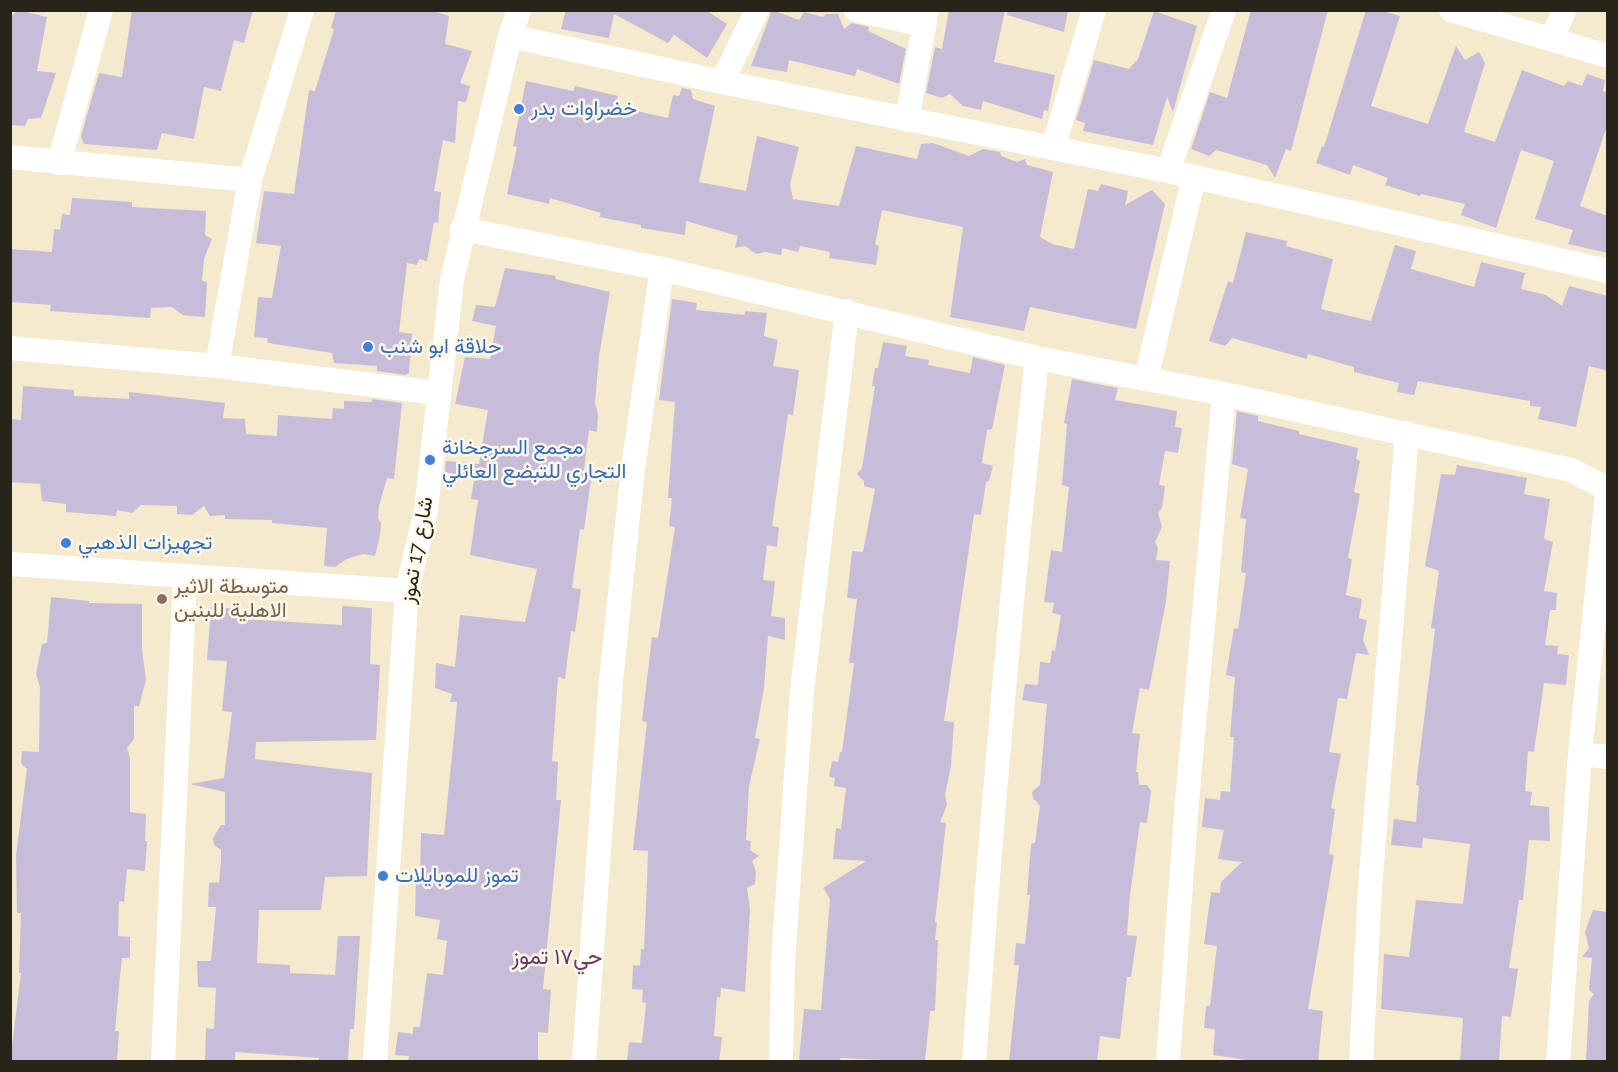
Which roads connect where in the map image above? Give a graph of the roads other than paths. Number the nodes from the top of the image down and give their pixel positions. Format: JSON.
{"nodes":[{"id":1,"x":101,"y":10,"type":"edge"},
{"id":2,"x":302,"y":10,"type":"edge"},
{"id":3,"x":519,"y":10,"type":"edge"},
{"id":4,"x":757,"y":10,"type":"edge"},
{"id":5,"x":856,"y":10,"type":"edge"},
{"id":6,"x":1094,"y":10,"type":"edge"},
{"id":7,"x":1224,"y":10,"type":"edge"},
{"id":8,"x":1451,"y":10,"type":"edge"},
{"id":9,"x":1564,"y":10,"type":"edge"},
{"id":10,"x":925,"y":18,"type":"edge"},
{"id":11,"x":510,"y":36,"type":"junction"},
{"id":12,"x":1552,"y":39,"type":"junction"},
{"id":13,"x":1608,"y":56,"type":"edge"},
{"id":14,"x":722,"y":82,"type":"junction"},
{"id":15,"x":907,"y":120,"type":"junction"},
{"id":16,"x":1053,"y":148,"type":"junction"},
{"id":17,"x":10,"y":157,"type":"edge"},
{"id":18,"x":58,"y":163,"type":"junction"},
{"id":19,"x":1168,"y":171,"type":"junction"},
{"id":20,"x":1194,"y":177,"type":"junction"},
{"id":21,"x":250,"y":180,"type":"junction"},
{"id":22,"x":462,"y":230,"type":"junction"},
{"id":23,"x":662,"y":269,"type":"junction"},
{"id":24,"x":1608,"y":272,"type":"edge"},
{"id":25,"x":847,"y":311,"type":"junction"},
{"id":26,"x":10,"y":348,"type":"edge"},
{"id":27,"x":1037,"y":358,"type":"junction"},
{"id":28,"x":216,"y":366,"type":"junction"},
{"id":29,"x":1146,"y":379,"type":"junction"},
{"id":30,"x":438,"y":393,"type":"junction"},
{"id":31,"x":1224,"y":394,"type":"junction"},
{"id":32,"x":1407,"y":433,"type":"junction"},
{"id":33,"x":1607,"y":488,"type":"edge"},
{"id":34,"x":10,"y":564,"type":"edge"},
{"id":35,"x":184,"y":577,"type":"junction"},
{"id":36,"x":407,"y":591,"type":"junction"},
{"id":37,"x":1580,"y":754,"type":"junction"},
{"id":38,"x":1608,"y":757,"type":"edge"},
{"id":39,"x":163,"y":1062,"type":"edge"},
{"id":40,"x":375,"y":1062,"type":"edge"},
{"id":41,"x":584,"y":1062,"type":"edge"},
{"id":42,"x":781,"y":1062,"type":"edge"},
{"id":43,"x":974,"y":1062,"type":"edge"},
{"id":44,"x":1168,"y":1062,"type":"edge"},
{"id":45,"x":1360,"y":1062,"type":"edge"},
{"id":46,"x":1558,"y":1062,"type":"edge"}],
"edges":[{"from":1,"to":18,"type":"street"},
{"from":2,"to":21,"type":"street"},
{"from":3,"to":11,"type":"street","name":"شارع 17 تموز"},
{"from":4,"to":14,"type":"street"},
{"from":5,"to":10,"type":"street"},
{"from":6,"to":16,"type":"street"},
{"from":7,"to":19,"type":"street"},
{"from":8,"to":12,"type":"street"},
{"from":9,"to":12,"type":"street"},
{"from":10,"to":15,"type":"street"},
{"from":11,"to":14,"type":"street"},
{"from":11,"to":22,"type":"street","name":"شارع 17 تموز"},
{"from":12,"to":13,"type":"street"},
{"from":14,"to":15,"type":"street"},
{"from":15,"to":16,"type":"street"},
{"from":16,"to":19,"type":"street"},
{"from":17,"to":18,"type":"street"},
{"from":18,"to":21,"type":"street"},
{"from":19,"to":20,"type":"street"},
{"from":20,"to":24,"type":"street"},
{"from":20,"to":29,"type":"street"},
{"from":21,"to":28,"type":"street"},
{"from":22,"to":23,"type":"street"},
{"from":22,"to":30,"type":"street","name":"شارع 17 تموز"},
{"from":23,"to":25,"type":"street"},
{"from":23,"to":41,"type":"street"},
{"from":25,"to":27,"type":"street"},
{"from":25,"to":42,"type":"street"},
{"from":26,"to":28,"type":"street"},
{"from":27,"to":29,"type":"street"},
{"from":27,"to":43,"type":"street"},
{"from":28,"to":30,"type":"street"},
{"from":29,"to":31,"type":"street"},
{"from":30,"to":36,"type":"street","name":"شارع 17 تموز"},
{"from":31,"to":32,"type":"street"},
{"from":31,"to":44,"type":"street"},
{"from":32,"to":33,"type":"street"},
{"from":32,"to":45,"type":"street"},
{"from":33,"to":37,"type":"street"},
{"from":34,"to":35,"type":"street"},
{"from":35,"to":36,"type":"street"},
{"from":35,"to":39,"type":"street"},
{"from":36,"to":40,"type":"street","name":"شارع 17 تموز"},
{"from":37,"to":38,"type":"street"},
{"from":37,"to":46,"type":"street"}]}
